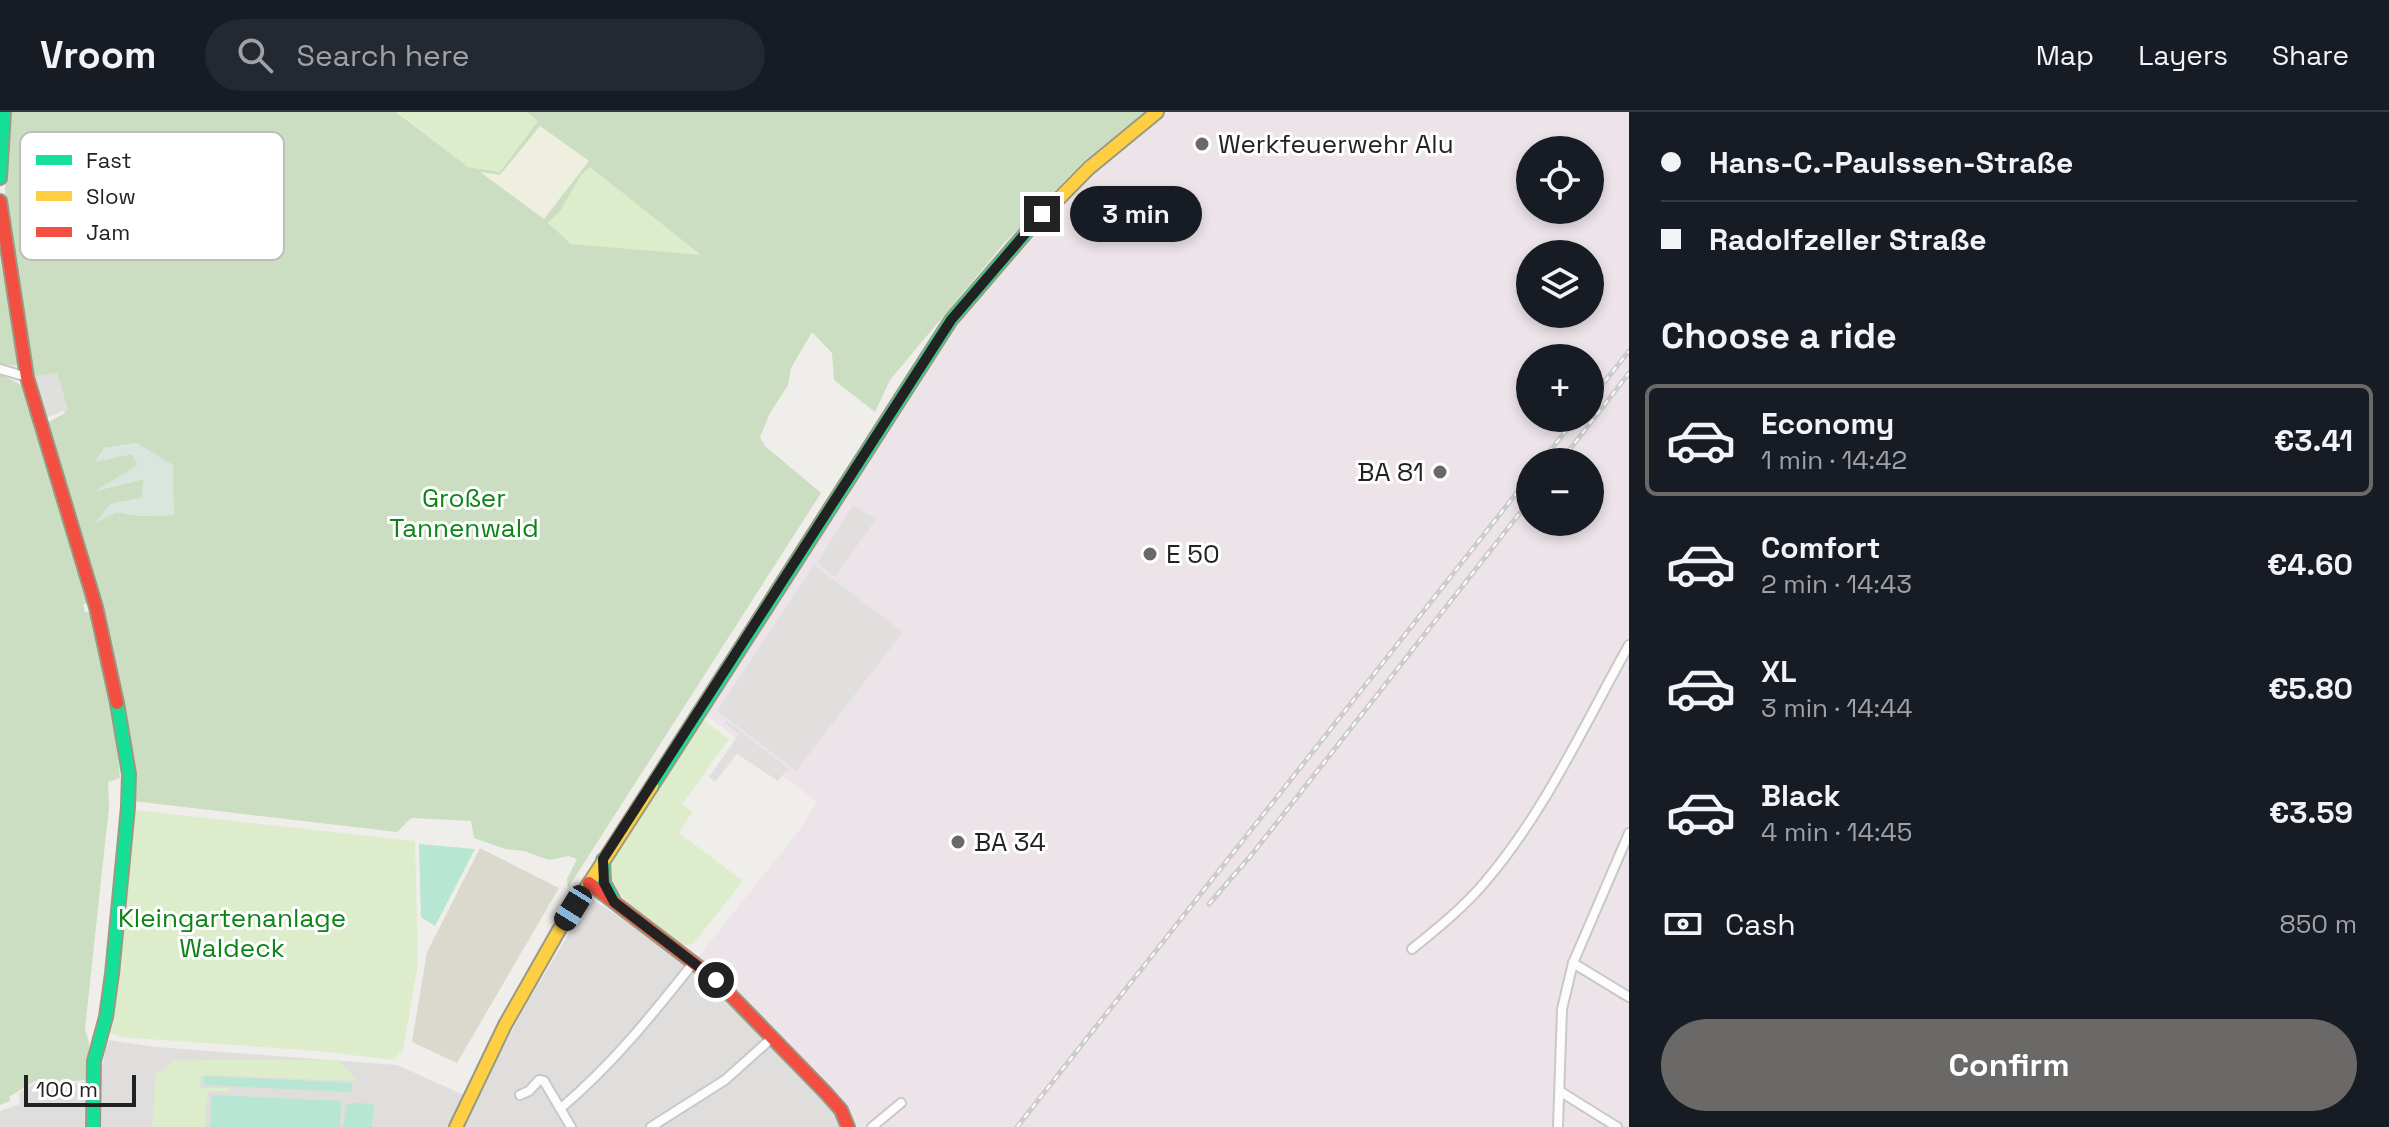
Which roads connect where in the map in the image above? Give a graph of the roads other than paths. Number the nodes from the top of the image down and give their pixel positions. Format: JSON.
{"nodes":[{"id":1,"x":4,"y":112,"type":"edge"},
{"id":2,"x":1157,"y":112,"type":"edge"},
{"id":3,"x":0,"y":178,"type":"edge"},
{"id":4,"x":0,"y":201,"type":"edge"},
{"id":5,"x":0,"y":369,"type":"edge"},
{"id":6,"x":27,"y":377,"type":"junction"},
{"id":7,"x":1629,"y":645,"type":"edge"},
{"id":8,"x":1629,"y":833,"type":"edge"},
{"id":9,"x":603,"y":859,"type":"junction"},
{"id":10,"x":589,"y":883,"type":"junction"},
{"id":11,"x":614,"y":902,"type":"junction"},
{"id":12,"x":1412,"y":949,"type":"dead end"},
{"id":13,"x":694,"y":962,"type":"junction"},
{"id":14,"x":1573,"y":963,"type":"junction"},
{"id":15,"x":1629,"y":997,"type":"edge"},
{"id":16,"x":773,"y":1037,"type":"junction"},
{"id":17,"x":1561,"y":1092,"type":"junction"},
{"id":18,"x":520,"y":1095,"type":"dead end"},
{"id":19,"x":901,"y":1103,"type":"dead end"},
{"id":20,"x":561,"y":1108,"type":"junction"},
{"id":21,"x":667,"y":1123,"type":"edge"},
{"id":22,"x":848,"y":1126,"type":"edge"},
{"id":23,"x":93,"y":1127,"type":"edge"},
{"id":24,"x":456,"y":1127,"type":"edge"},
{"id":25,"x":571,"y":1127,"type":"edge"},
{"id":26,"x":651,"y":1127,"type":"edge"},
{"id":27,"x":872,"y":1127,"type":"edge"},
{"id":28,"x":1558,"y":1127,"type":"edge"},
{"id":29,"x":1617,"y":1127,"type":"edge"}],
"edges":[{"from":1,"to":3,"type":"main road"},
{"from":2,"to":9,"type":"main road"},
{"from":4,"to":6,"type":"main road"},
{"from":5,"to":6,"type":"street"},
{"from":6,"to":23,"type":"main road"},
{"from":7,"to":12,"type":"street"},
{"from":8,"to":14,"type":"street"},
{"from":9,"to":10,"type":"main road"},
{"from":9,"to":11,"type":"main road"},
{"from":10,"to":11,"type":"main road"},
{"from":10,"to":24,"type":"main road"},
{"from":11,"to":13,"type":"main road"},
{"from":13,"to":16,"type":"main road"},
{"from":13,"to":20,"type":"street"},
{"from":14,"to":15,"type":"street"},
{"from":14,"to":17,"type":"street"},
{"from":16,"to":21,"type":"street"},
{"from":16,"to":22,"type":"main road"},
{"from":17,"to":28,"type":"street"},
{"from":17,"to":29,"type":"street"},
{"from":18,"to":20,"type":"street"},
{"from":19,"to":27,"type":"street"},
{"from":20,"to":25,"type":"street"},
{"from":21,"to":26,"type":"street"}]}
